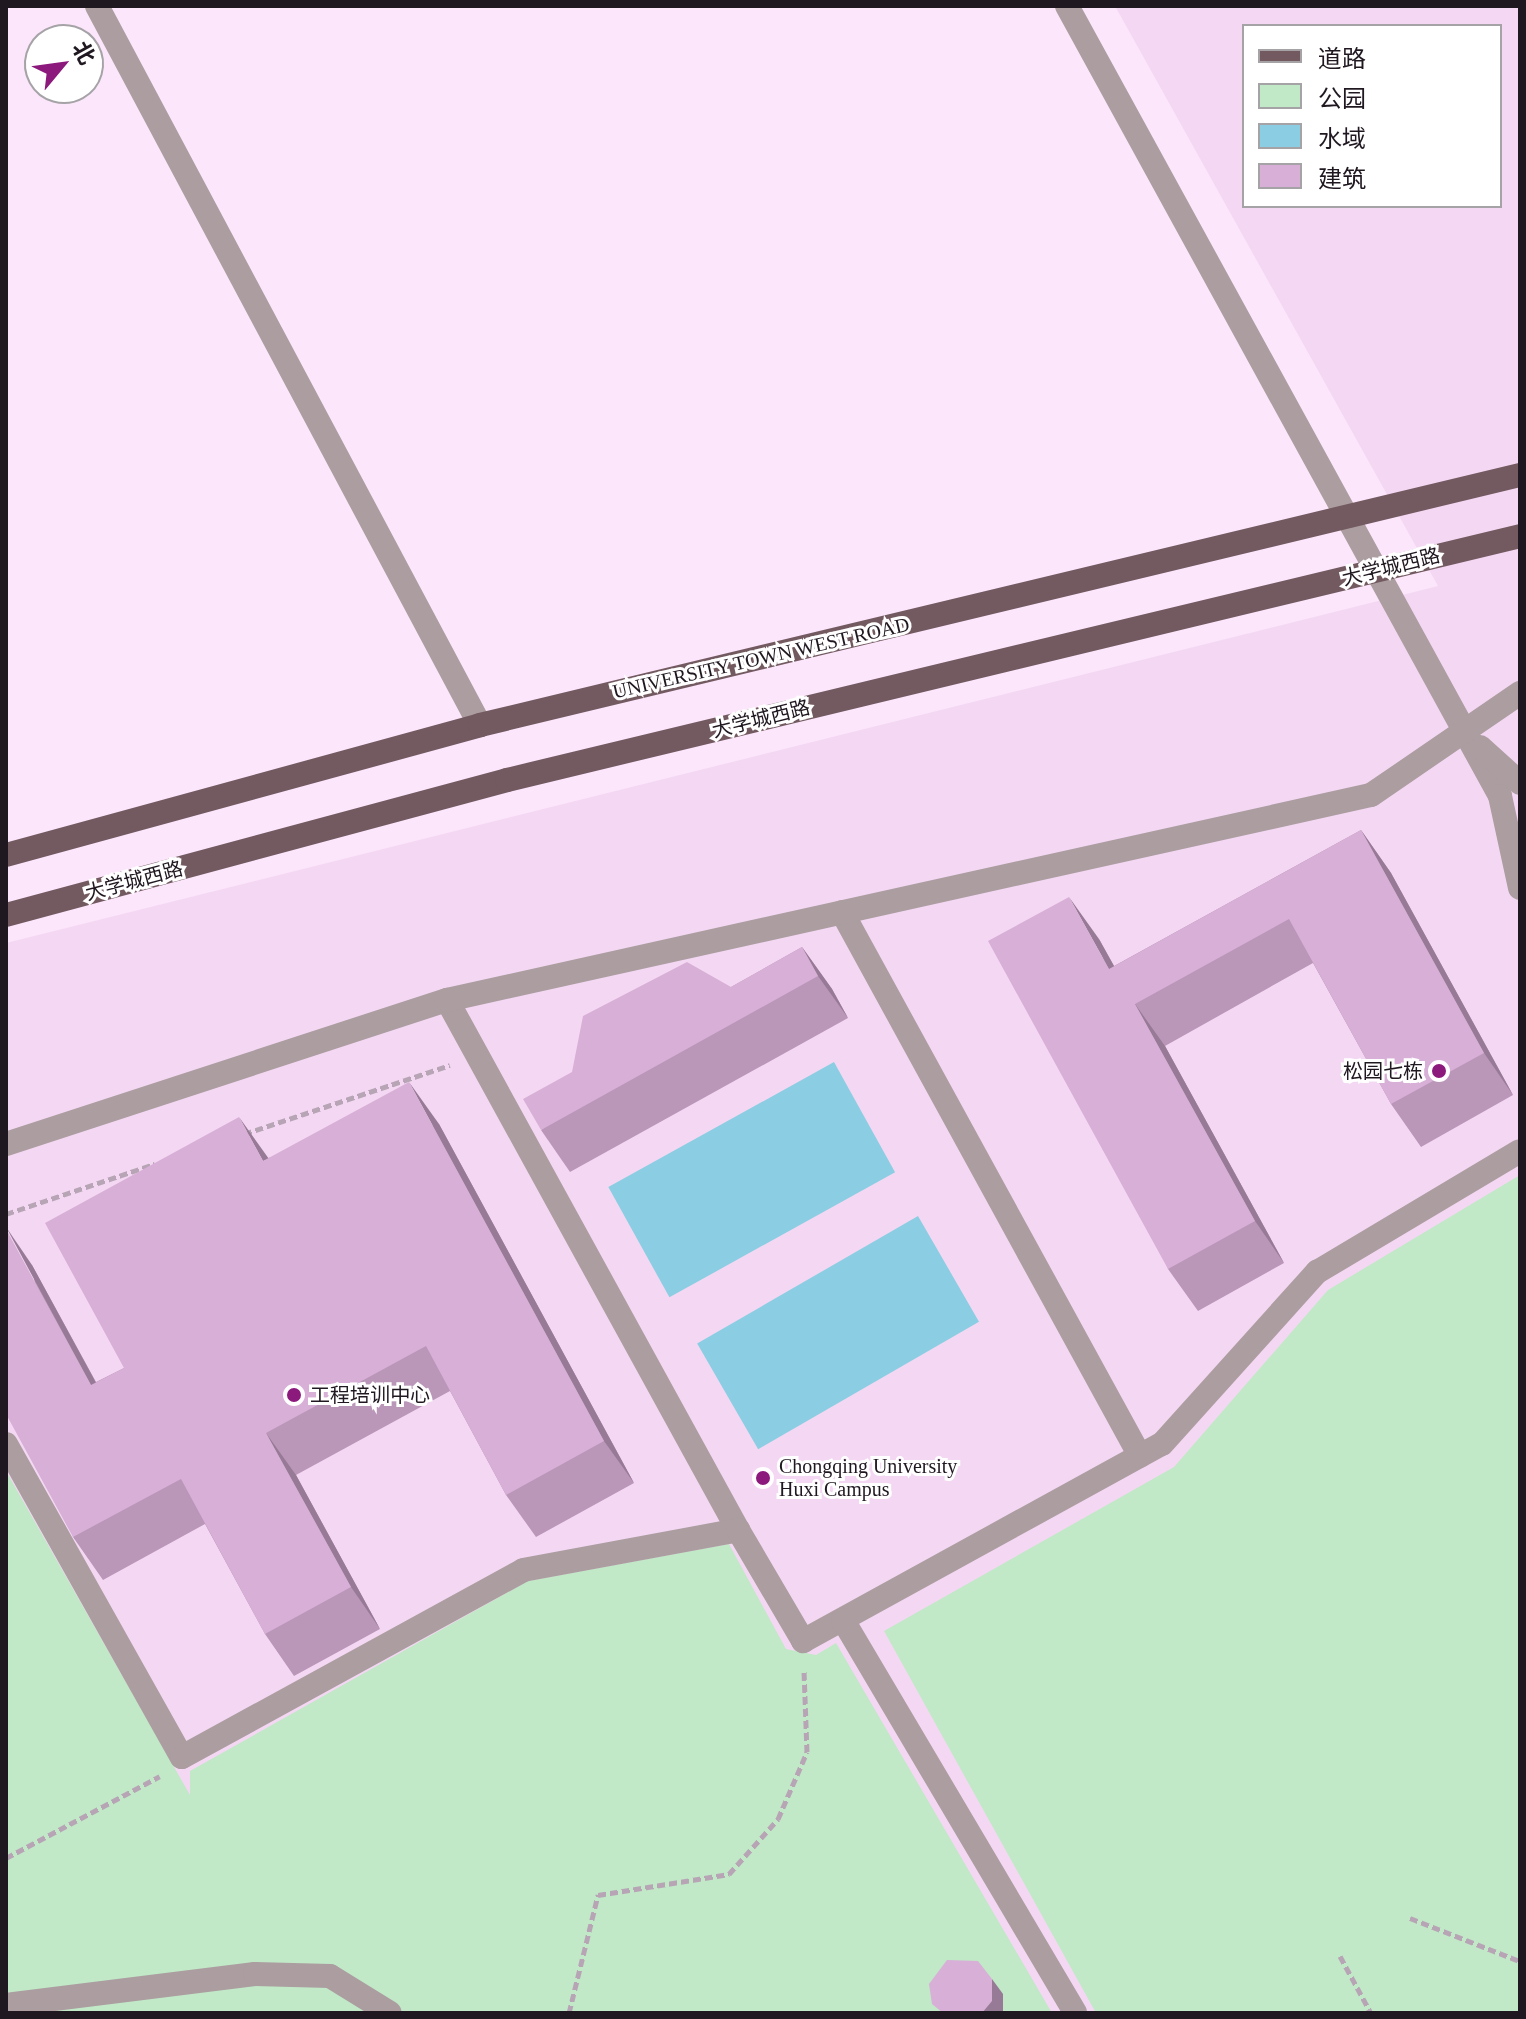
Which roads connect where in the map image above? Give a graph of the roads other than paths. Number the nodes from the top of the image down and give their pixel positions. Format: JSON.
{"nodes":[{"id":1,"x":97,"y":6,"type":"edge"},
{"id":2,"x":1067,"y":6,"type":"edge"},
{"id":3,"x":1520,"y":475,"type":"edge"},
{"id":4,"x":1346,"y":518,"type":"junction"},
{"id":5,"x":1520,"y":536,"type":"edge"},
{"id":6,"x":1374,"y":572,"type":"junction"},
{"id":7,"x":1520,"y":693,"type":"edge"},
{"id":8,"x":480,"y":725,"type":"junction"},
{"id":9,"x":1464,"y":732,"type":"junction"},
{"id":10,"x":1520,"y":783,"type":"edge"},
{"id":11,"x":6,"y":855,"type":"edge"},
{"id":12,"x":1520,"y":888,"type":"edge"},
{"id":13,"x":842,"y":912,"type":"junction"},
{"id":14,"x":6,"y":915,"type":"edge"},
{"id":15,"x":447,"y":1000,"type":"junction"},
{"id":16,"x":6,"y":1144,"type":"edge"},
{"id":17,"x":1520,"y":1151,"type":"edge"},
{"id":18,"x":6,"y":1444,"type":"edge"},
{"id":19,"x":1140,"y":1456,"type":"junction"},
{"id":20,"x":738,"y":1530,"type":"junction"},
{"id":21,"x":843,"y":1620,"type":"junction"},
{"id":22,"x":6,"y":2005,"type":"edge"},
{"id":23,"x":390,"y":2013,"type":"edge"},
{"id":24,"x":1075,"y":2013,"type":"edge"}],
"edges":[{"from":1,"to":8,"type":"street"},
{"from":2,"to":4,"type":"street"},
{"from":3,"to":4,"type":"main road","name":"UNIVERSITY TOWN WEST ROAD"},
{"from":4,"to":6,"type":"street"},
{"from":4,"to":8,"type":"main road","name":"UNIVERSITY TOWN WEST ROAD"},
{"from":5,"to":6,"type":"main road","name":"大学城西路"},
{"from":6,"to":9,"type":"street"},
{"from":6,"to":14,"type":"main road","name":"大学城西路"},
{"from":7,"to":9,"type":"street"},
{"from":8,"to":11,"type":"main road","name":"UNIVERSITY TOWN WEST ROAD"},
{"from":9,"to":10,"type":"street"},
{"from":9,"to":12,"type":"street"},
{"from":9,"to":13,"type":"street"},
{"from":13,"to":15,"type":"street"},
{"from":13,"to":19,"type":"street"},
{"from":15,"to":16,"type":"street"},
{"from":15,"to":20,"type":"street"},
{"from":17,"to":19,"type":"street"},
{"from":18,"to":20,"type":"street"},
{"from":19,"to":21,"type":"street"},
{"from":20,"to":21,"type":"street"},
{"from":21,"to":24,"type":"street"},
{"from":22,"to":23,"type":"street"}]}
